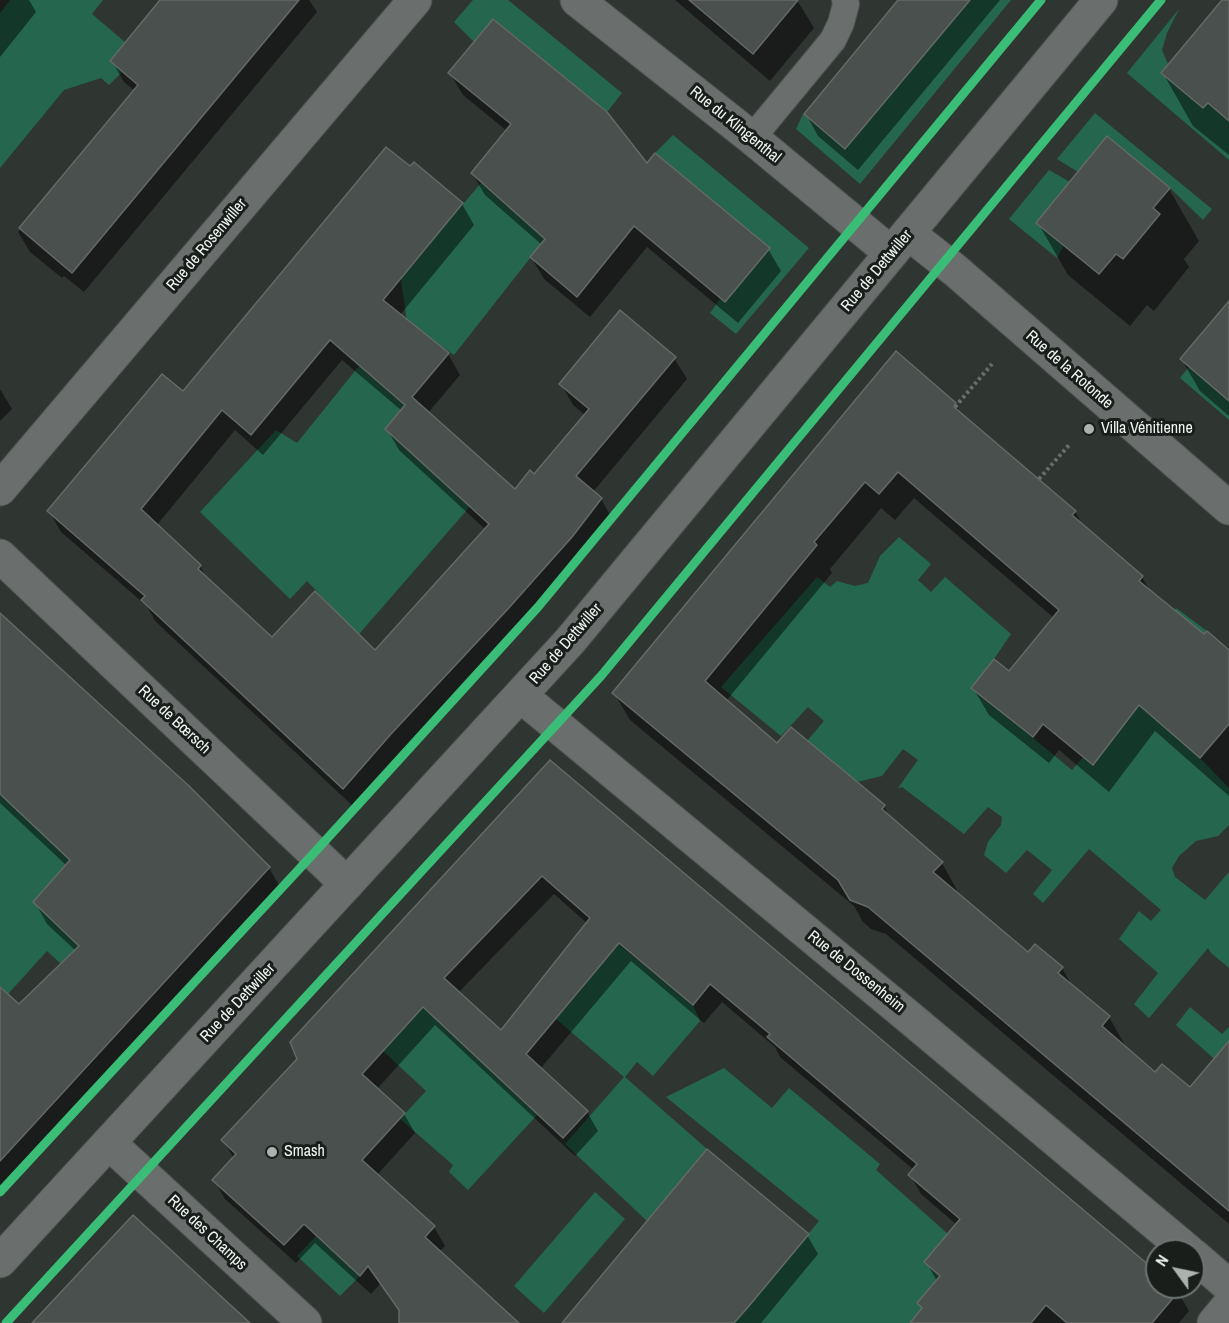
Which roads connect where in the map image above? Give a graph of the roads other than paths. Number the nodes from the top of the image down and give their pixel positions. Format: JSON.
{"nodes":[{"id":1,"x":414,"y":0,"type":"edge"},
{"id":2,"x":577,"y":0,"type":"edge"},
{"id":3,"x":845,"y":0,"type":"edge"},
{"id":4,"x":1101,"y":0,"type":"edge"},
{"id":5,"x":752,"y":138,"type":"junction"},
{"id":6,"x":900,"y":243,"type":"junction"},
{"id":7,"x":0,"y":489,"type":"edge"},
{"id":8,"x":1229,"y":508,"type":"edge"},
{"id":9,"x":0,"y":556,"type":"edge"},
{"id":10,"x":521,"y":696,"type":"junction"},
{"id":11,"x":347,"y":884,"type":"junction"},
{"id":12,"x":110,"y":1143,"type":"junction"},
{"id":13,"x":1174,"y":1239,"type":"edge"},
{"id":14,"x":0,"y":1262,"type":"edge"},
{"id":15,"x":1205,"y":1265,"type":"edge"},
{"id":16,"x":1229,"y":1286,"type":"edge"},
{"id":17,"x":1229,"y":1305,"type":"edge"},
{"id":18,"x":305,"y":1323,"type":"edge"},
{"id":19,"x":1214,"y":1323,"type":"edge"}],
"edges":[{"from":1,"to":7,"type":"street","name":"Rue de Rosenwiller"},
{"from":2,"to":5,"type":"street","name":"Rue du Klingenthal"},
{"from":3,"to":5,"type":"lane"},
{"from":4,"to":6,"type":"street","name":"Rue de Dettwiller"},
{"from":5,"to":6,"type":"street","name":"Rue du Klingenthal"},
{"from":6,"to":8,"type":"street","name":"Rue de la Rotonde"},
{"from":6,"to":10,"type":"street","name":"Rue de Dettwiller"},
{"from":9,"to":11,"type":"street","name":"Rue de Bœrsch"},
{"from":10,"to":11,"type":"street","name":"Rue de Dettwiller"},
{"from":10,"to":13,"type":"street","name":"Rue de Dossenheim"},
{"from":11,"to":12,"type":"street","name":"Rue de Dettwiller"},
{"from":12,"to":14,"type":"street","name":"Rue de Dettwiller"},
{"from":12,"to":18,"type":"street","name":"Rue des Champs"},
{"from":15,"to":16,"type":"street"},
{"from":17,"to":19,"type":"street"}]}
